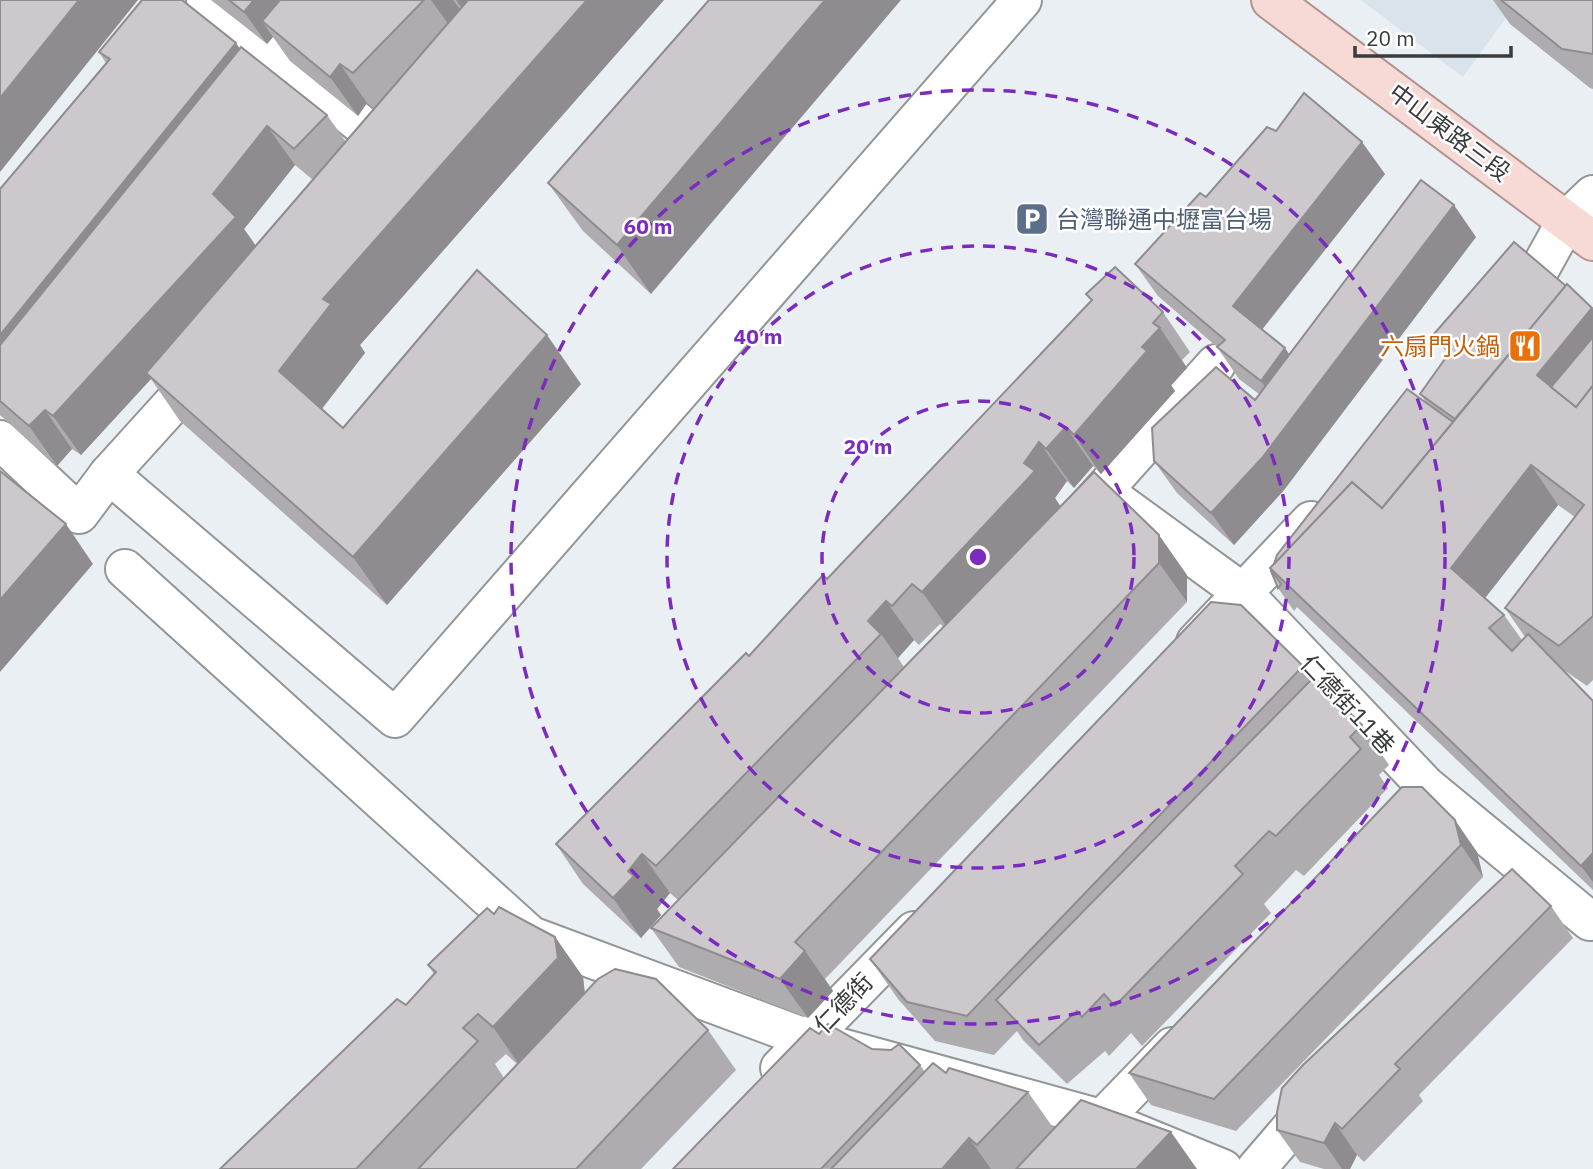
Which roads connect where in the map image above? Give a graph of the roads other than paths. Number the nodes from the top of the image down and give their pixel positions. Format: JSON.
{"nodes":[{"id":1,"x":1022,"y":0,"type":"edge"},
{"id":2,"x":1271,"y":0,"type":"edge"},
{"id":3,"x":187,"y":4,"type":"edge"},
{"id":4,"x":423,"y":124,"type":"edge"},
{"id":5,"x":1584,"y":219,"type":"edge"},
{"id":6,"x":1483,"y":335,"type":"edge"},
{"id":7,"x":230,"y":340,"type":"edge"},
{"id":8,"x":1216,"y":364,"type":"edge"},
{"id":9,"x":3,"y":449,"type":"edge"},
{"id":10,"x":109,"y":474,"type":"junction"},
{"id":11,"x":1103,"y":491,"type":"junction"},
{"id":12,"x":1336,"y":495,"type":"edge"},
{"id":13,"x":1048,"y":552,"type":"edge"},
{"id":14,"x":125,"y":569,"type":"dead end"},
{"id":15,"x":1243,"y":593,"type":"junction"},
{"id":16,"x":1176,"y":663,"type":"edge"},
{"id":17,"x":934,"y":910,"type":"edge"},
{"id":18,"x":1590,"y":921,"type":"dead end"},
{"id":19,"x":688,"y":953,"type":"edge"},
{"id":20,"x":660,"y":984,"type":"junction"},
{"id":21,"x":632,"y":1013,"type":"edge"},
{"id":22,"x":1197,"y":1021,"type":"edge"},
{"id":23,"x":808,"y":1039,"type":"junction"},
{"id":24,"x":1337,"y":1074,"type":"edge"},
{"id":25,"x":761,"y":1089,"type":"edge"},
{"id":26,"x":1101,"y":1119,"type":"junction"},
{"id":27,"x":1055,"y":1169,"type":"edge"},
{"id":28,"x":1223,"y":1169,"type":"edge"},
{"id":29,"x":1256,"y":1169,"type":"edge"}],
"edges":[{"from":1,"to":10,"type":"lane"},
{"from":2,"to":5,"type":"main road","name":"中山東路三段"},
{"from":3,"to":4,"type":"lane"},
{"from":5,"to":6,"type":"lane"},
{"from":7,"to":10,"type":"lane"},
{"from":8,"to":11,"type":"lane"},
{"from":9,"to":10,"type":"lane"},
{"from":11,"to":13,"type":"lane"},
{"from":11,"to":15,"type":"lane","name":"仁德街11巷"},
{"from":12,"to":15,"type":"lane"},
{"from":14,"to":20,"type":"lane"},
{"from":15,"to":16,"type":"lane"},
{"from":15,"to":18,"type":"lane","name":"仁德街11巷"},
{"from":17,"to":23,"type":"lane","name":"仁德街"},
{"from":19,"to":20,"type":"lane"},
{"from":20,"to":21,"type":"lane"},
{"from":20,"to":23,"type":"lane"},
{"from":22,"to":26,"type":"lane"},
{"from":23,"to":25,"type":"lane","name":"仁德街"},
{"from":23,"to":26,"type":"lane"},
{"from":24,"to":29,"type":"lane"},
{"from":26,"to":27,"type":"lane"},
{"from":26,"to":28,"type":"lane"}]}
